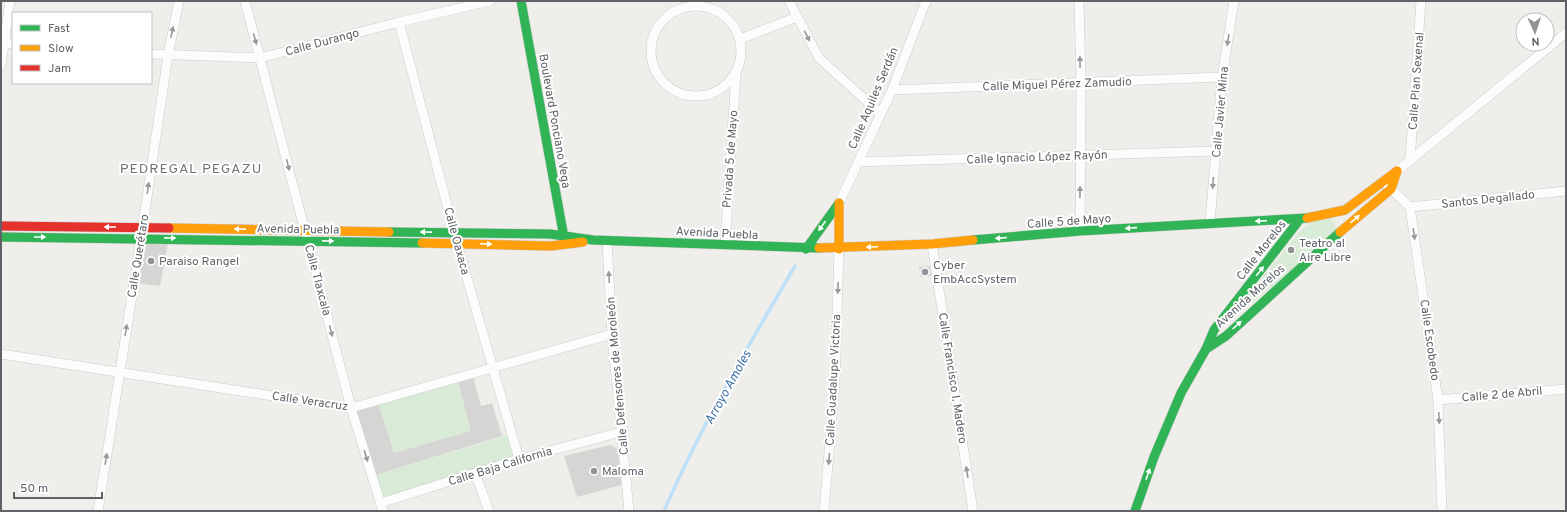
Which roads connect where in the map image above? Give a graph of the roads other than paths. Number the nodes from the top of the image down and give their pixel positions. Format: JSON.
{"nodes":[{"id":1,"x":10,"y":1,"type":"edge"},
{"id":2,"x":179,"y":1,"type":"edge"},
{"id":3,"x":246,"y":1,"type":"edge"},
{"id":4,"x":490,"y":1,"type":"edge"},
{"id":5,"x":522,"y":1,"type":"edge"},
{"id":6,"x":789,"y":1,"type":"edge"},
{"id":7,"x":926,"y":1,"type":"edge"},
{"id":8,"x":1079,"y":1,"type":"edge"},
{"id":9,"x":1234,"y":1,"type":"edge"},
{"id":10,"x":1421,"y":1,"type":"edge"},
{"id":11,"x":797,"y":16,"type":"junction"},
{"id":12,"x":398,"y":22,"type":"junction"},
{"id":13,"x":1566,"y":33,"type":"edge"},
{"id":14,"x":740,"y":39,"type":"junction"},
{"id":15,"x":6,"y":43,"type":"edge"},
{"id":16,"x":152,"y":54,"type":"edge"},
{"id":17,"x":168,"y":55,"type":"junction"},
{"id":18,"x":260,"y":58,"type":"junction"},
{"id":19,"x":1,"y":65,"type":"edge"},
{"id":20,"x":736,"y":73,"type":"junction"},
{"id":21,"x":1222,"y":77,"type":"junction"},
{"id":22,"x":1081,"y":83,"type":"junction"},
{"id":23,"x":892,"y":90,"type":"junction"},
{"id":24,"x":881,"y":114,"type":"junction"},
{"id":25,"x":1216,"y":151,"type":"junction"},
{"id":26,"x":1081,"y":156,"type":"junction"},
{"id":27,"x":1410,"y":161,"type":"junction"},
{"id":28,"x":858,"y":162,"type":"junction"},
{"id":29,"x":1397,"y":171,"type":"junction"},
{"id":30,"x":1382,"y":181,"type":"junction"},
{"id":31,"x":1391,"y":189,"type":"junction"},
{"id":32,"x":1566,"y":191,"type":"edge"},
{"id":33,"x":839,"y":203,"type":"junction"},
{"id":34,"x":1410,"y":207,"type":"junction"},
{"id":35,"x":1323,"y":216,"type":"junction"},
{"id":36,"x":1300,"y":219,"type":"junction"},
{"id":37,"x":1210,"y":223,"type":"junction"},
{"id":38,"x":1,"y":226,"type":"edge"},
{"id":39,"x":143,"y":227,"type":"junction"},
{"id":40,"x":305,"y":230,"type":"junction"},
{"id":41,"x":1080,"y":231,"type":"junction"},
{"id":42,"x":1339,"y":232,"type":"junction"},
{"id":43,"x":455,"y":233,"type":"junction"},
{"id":44,"x":563,"y":236,"type":"junction"},
{"id":45,"x":1,"y":237,"type":"edge"},
{"id":46,"x":141,"y":238,"type":"junction"},
{"id":47,"x":593,"y":240,"type":"junction"},
{"id":48,"x":607,"y":240,"type":"junction"},
{"id":49,"x":308,"y":241,"type":"junction"},
{"id":50,"x":457,"y":243,"type":"junction"},
{"id":51,"x":932,"y":244,"type":"junction"},
{"id":52,"x":565,"y":245,"type":"junction"},
{"id":53,"x":725,"y":245,"type":"junction"},
{"id":54,"x":806,"y":249,"type":"junction"},
{"id":55,"x":840,"y":249,"type":"junction"},
{"id":56,"x":612,"y":334,"type":"junction"},
{"id":57,"x":1206,"y":349,"type":"junction"},
{"id":58,"x":1,"y":354,"type":"edge"},
{"id":59,"x":493,"y":367,"type":"junction"},
{"id":60,"x":120,"y":373,"type":"junction"},
{"id":61,"x":1566,"y":389,"type":"edge"},
{"id":62,"x":1438,"y":400,"type":"junction"},
{"id":63,"x":352,"y":408,"type":"junction"},
{"id":64,"x":621,"y":432,"type":"junction"},
{"id":65,"x":518,"y":459,"type":"junction"},
{"id":66,"x":475,"y":473,"type":"junction"},
{"id":67,"x":382,"y":507,"type":"edge"},
{"id":68,"x":98,"y":511,"type":"edge"},
{"id":69,"x":489,"y":511,"type":"edge"},
{"id":70,"x":629,"y":511,"type":"edge"},
{"id":71,"x":824,"y":511,"type":"edge"},
{"id":72,"x":973,"y":511,"type":"edge"},
{"id":73,"x":1135,"y":511,"type":"edge"},
{"id":74,"x":1442,"y":511,"type":"edge"}],
"edges":[{"from":1,"to":15,"type":"street"},
{"from":17,"to":2,"type":"street","name":"Calle Querétaro","one_way":true},
{"from":3,"to":18,"type":"street","name":"Calle Tlaxcala","one_way":true},
{"from":4,"to":12,"type":"street","name":"Calle Durango"},
{"from":5,"to":44,"type":"street","name":"Boulevard Ponciano Vega"},
{"from":6,"to":11,"type":"street"},
{"from":7,"to":23,"type":"street","name":"Calle Aquiles Serdán"},
{"from":22,"to":8,"type":"street","one_way":true},
{"from":9,"to":21,"type":"street","name":"Calle Javier Mina","one_way":true},
{"from":10,"to":27,"type":"street","name":"Calle Plan Sexenal"},
{"from":11,"to":14,"type":"street"},
{"from":11,"to":24,"type":"street","one_way":true},
{"from":12,"to":18,"type":"street","name":"Calle Durango"},
{"from":12,"to":43,"type":"street","name":"Calle Oaxaca"},
{"from":13,"to":27,"type":"street"},
{"from":14,"to":20,"type":"street","name":"Privada 5 de Mayo"},
{"from":14,"to":20,"type":"street","name":"Privada 5 de Mayo"},
{"from":15,"to":19,"type":"street"},
{"from":16,"to":17,"type":"street","name":"Calle Durango"},
{"from":17,"to":18,"type":"street","name":"Calle Durango"},
{"from":39,"to":17,"type":"street","name":"Calle Querétaro","one_way":true},
{"from":18,"to":40,"type":"street","name":"Calle Tlaxcala","one_way":true},
{"from":20,"to":53,"type":"street","name":"Privada 5 de Mayo"},
{"from":21,"to":22,"type":"street","name":"Calle Miguel Pérez Zamudio"},
{"from":21,"to":25,"type":"street","name":"Calle Javier Mina"},
{"from":22,"to":23,"type":"street","name":"Calle Miguel Pérez Zamudio"},
{"from":22,"to":26,"type":"street"},
{"from":23,"to":24,"type":"street","name":"Calle Aquiles Serdán"},
{"from":24,"to":28,"type":"street","name":"Calle Aquiles Serdán"},
{"from":25,"to":26,"type":"street","name":"Calle Ignacio López Rayón"},
{"from":25,"to":37,"type":"street","name":"Calle Javier Mina","one_way":true},
{"from":26,"to":28,"type":"street","name":"Calle Ignacio López Rayón"},
{"from":41,"to":26,"type":"street","one_way":true},
{"from":27,"to":29,"type":"street"},
{"from":28,"to":33,"type":"street","name":"Calle Aquiles Serdán"},
{"from":29,"to":30,"type":"street","name":"Calle Morelos"},
{"from":29,"to":31,"type":"street"},
{"from":30,"to":31,"type":"street"},
{"from":30,"to":35,"type":"street","name":"Calle Morelos"},
{"from":31,"to":34,"type":"street"},
{"from":42,"to":31,"type":"street","name":"Avenida Morelos","one_way":true},
{"from":32,"to":34,"type":"street","name":"Santos Degallado"},
{"from":33,"to":54,"type":"street","name":"Calle Aquiles Serdán","one_way":true},
{"from":33,"to":55,"type":"street","name":"Calle Aquiles Serdán"},
{"from":34,"to":62,"type":"street","name":"Calle Escobedo","one_way":true},
{"from":35,"to":36,"type":"street","name":"Calle Morelos"},
{"from":35,"to":42,"type":"street"},
{"from":36,"to":37,"type":"street","name":"Calle 5 de Mayo","one_way":true},
{"from":57,"to":36,"type":"street","name":"Calle Morelos","one_way":true},
{"from":37,"to":41,"type":"street","name":"Calle 5 de Mayo","one_way":true},
{"from":39,"to":38,"type":"street","name":"Avenida Puebla","one_way":true},
{"from":40,"to":39,"type":"street","name":"Avenida Puebla","one_way":true},
{"from":39,"to":46,"type":"street","name":"Calle Querétaro"},
{"from":43,"to":40,"type":"street","name":"Avenida Puebla","one_way":true},
{"from":40,"to":49,"type":"street","name":"Calle Tlaxcala"},
{"from":41,"to":51,"type":"street","name":"Calle 5 de Mayo","one_way":true},
{"from":57,"to":42,"type":"street","name":"Avenida Morelos","one_way":true},
{"from":43,"to":44,"type":"street","name":"Avenida Puebla"},
{"from":43,"to":50,"type":"street","name":"Calle Oaxaca"},
{"from":44,"to":47,"type":"street","name":"Avenida Puebla"},
{"from":44,"to":52,"type":"street","name":"Boulevard Ponciano Vega"},
{"from":45,"to":46,"type":"street","name":"Avenida Puebla","one_way":true},
{"from":46,"to":49,"type":"street","name":"Avenida Puebla","one_way":true},
{"from":60,"to":46,"type":"street","name":"Calle Querétaro","one_way":true},
{"from":47,"to":48,"type":"street","name":"Avenida Puebla"},
{"from":47,"to":52,"type":"street","name":"Avenida Puebla"},
{"from":48,"to":53,"type":"street","name":"Avenida Puebla"},
{"from":56,"to":48,"type":"street","name":"Calle Defensores de Moroleón","one_way":true},
{"from":49,"to":50,"type":"street","name":"Avenida Puebla","one_way":true},
{"from":49,"to":63,"type":"street","name":"Calle Tlaxcala","one_way":true},
{"from":50,"to":52,"type":"street","name":"Avenida Puebla","one_way":true},
{"from":50,"to":59,"type":"street","name":"Calle Oaxaca"},
{"from":51,"to":55,"type":"street","name":"Calle 5 de Mayo","one_way":true},
{"from":72,"to":51,"type":"street","name":"Calle Francisco I. Madero","one_way":true},
{"from":53,"to":54,"type":"street","name":"Avenida Puebla"},
{"from":54,"to":55,"type":"street","name":"Avenida Puebla"},
{"from":55,"to":71,"type":"street","name":"Calle Guadalupe Victoria","one_way":true},
{"from":56,"to":59,"type":"street","name":"Calle Veracruz"},
{"from":56,"to":64,"type":"street","name":"Calle Defensores de Moroleón"},
{"from":73,"to":57,"type":"street","name":"Avenida Morelos","one_way":true},
{"from":58,"to":60,"type":"street","name":"Calle Veracruz"},
{"from":59,"to":63,"type":"street","name":"Calle Veracruz"},
{"from":59,"to":65,"type":"street","name":"Calle Oaxaca"},
{"from":60,"to":63,"type":"street","name":"Calle Veracruz"},
{"from":68,"to":60,"type":"street","name":"Calle Querétaro","one_way":true},
{"from":61,"to":62,"type":"street","name":"Calle 2 de Abril"},
{"from":62,"to":74,"type":"street","name":"Calle Escobedo","one_way":true},
{"from":63,"to":67,"type":"street","name":"Calle Tlaxcala","one_way":true},
{"from":64,"to":65,"type":"street","name":"Calle Baja California"},
{"from":64,"to":70,"type":"street","name":"Calle Defensores de Moroleón"},
{"from":65,"to":66,"type":"street","name":"Calle Baja California"},
{"from":66,"to":67,"type":"street","name":"Calle Baja California"},
{"from":66,"to":69,"type":"street"}]}
